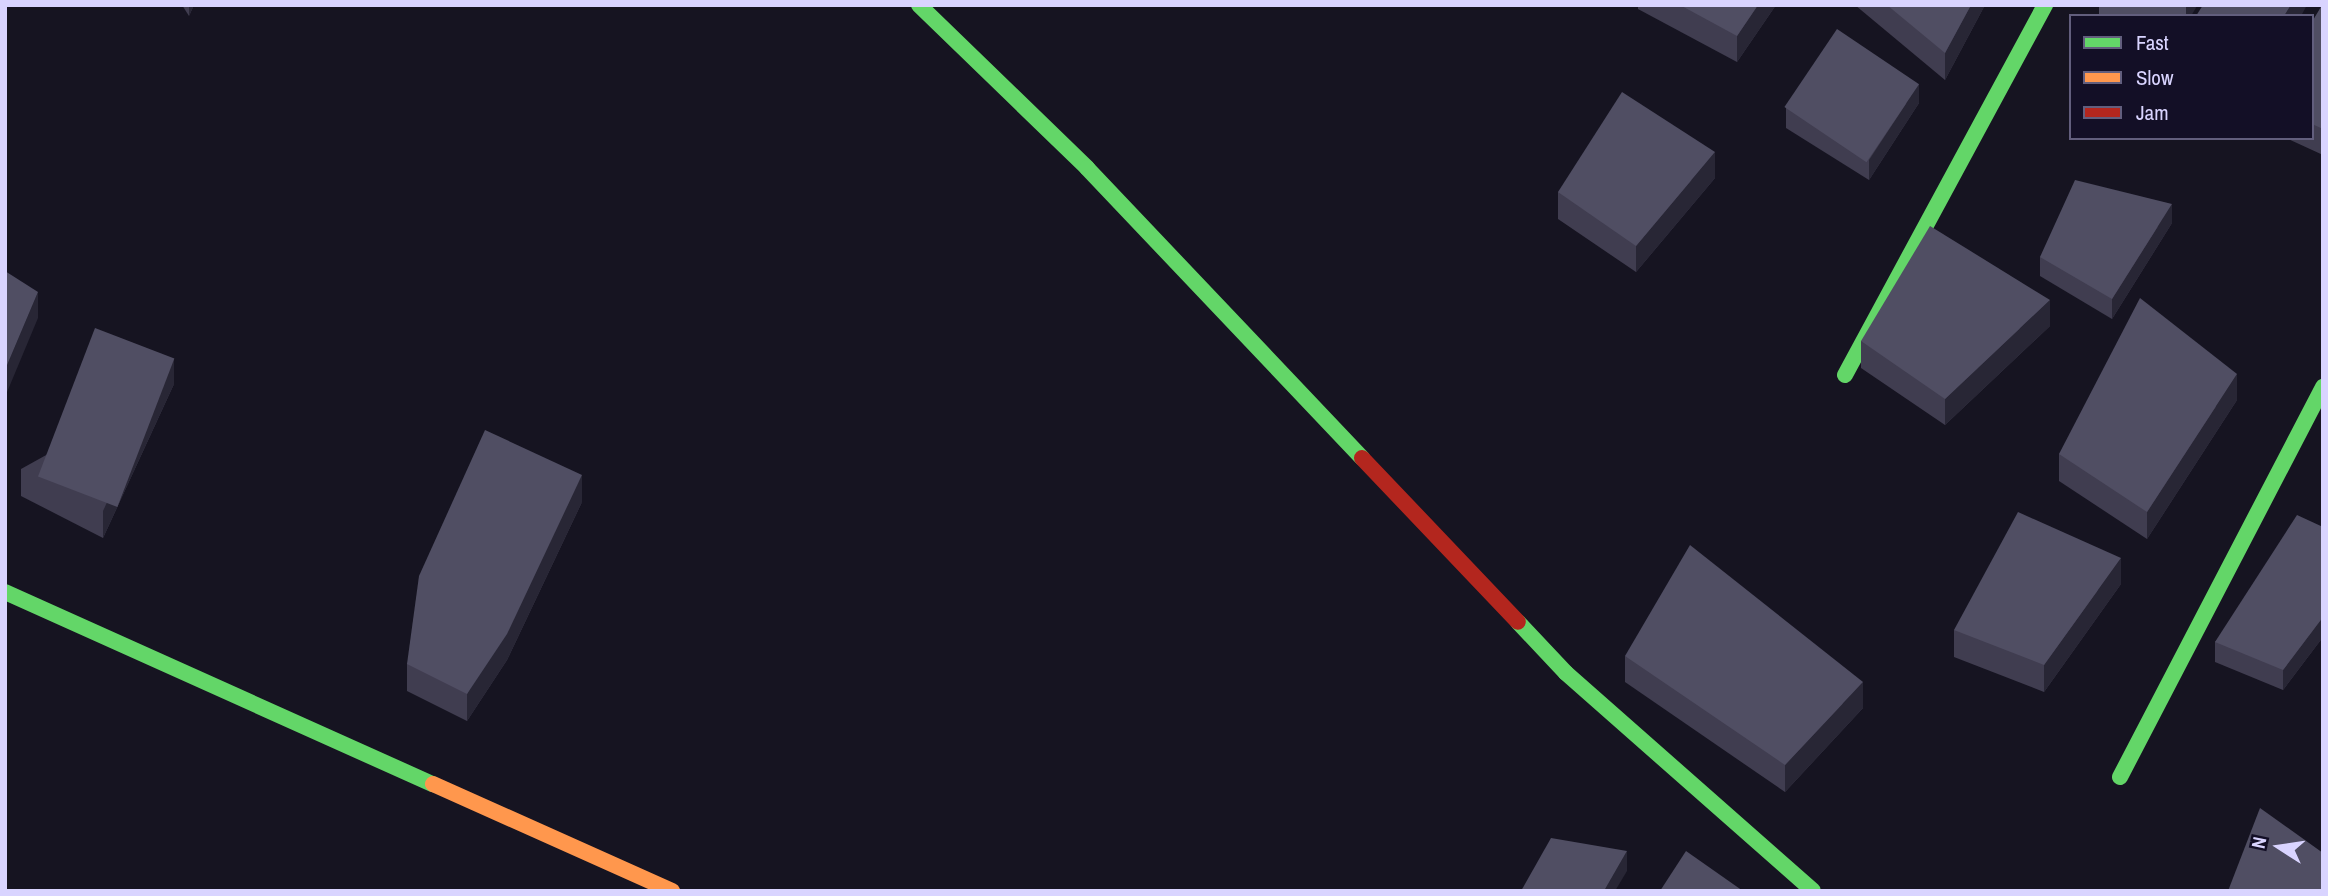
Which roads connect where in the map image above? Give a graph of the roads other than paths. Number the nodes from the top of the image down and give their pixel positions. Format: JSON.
{"nodes":[{"id":1,"x":919,"y":5,"type":"edge"},
{"id":2,"x":2045,"y":5,"type":"edge"},
{"id":3,"x":1845,"y":375,"type":"dead end"},
{"id":4,"x":2323,"y":387,"type":"edge"},
{"id":5,"x":5,"y":592,"type":"edge"},
{"id":6,"x":2120,"y":777,"type":"dead end"},
{"id":7,"x":672,"y":891,"type":"edge"},
{"id":8,"x":1814,"y":891,"type":"edge"}],
"edges":[{"from":1,"to":8,"type":"street"},
{"from":2,"to":3,"type":"street"},
{"from":4,"to":6,"type":"street"},
{"from":5,"to":7,"type":"street"}]}
